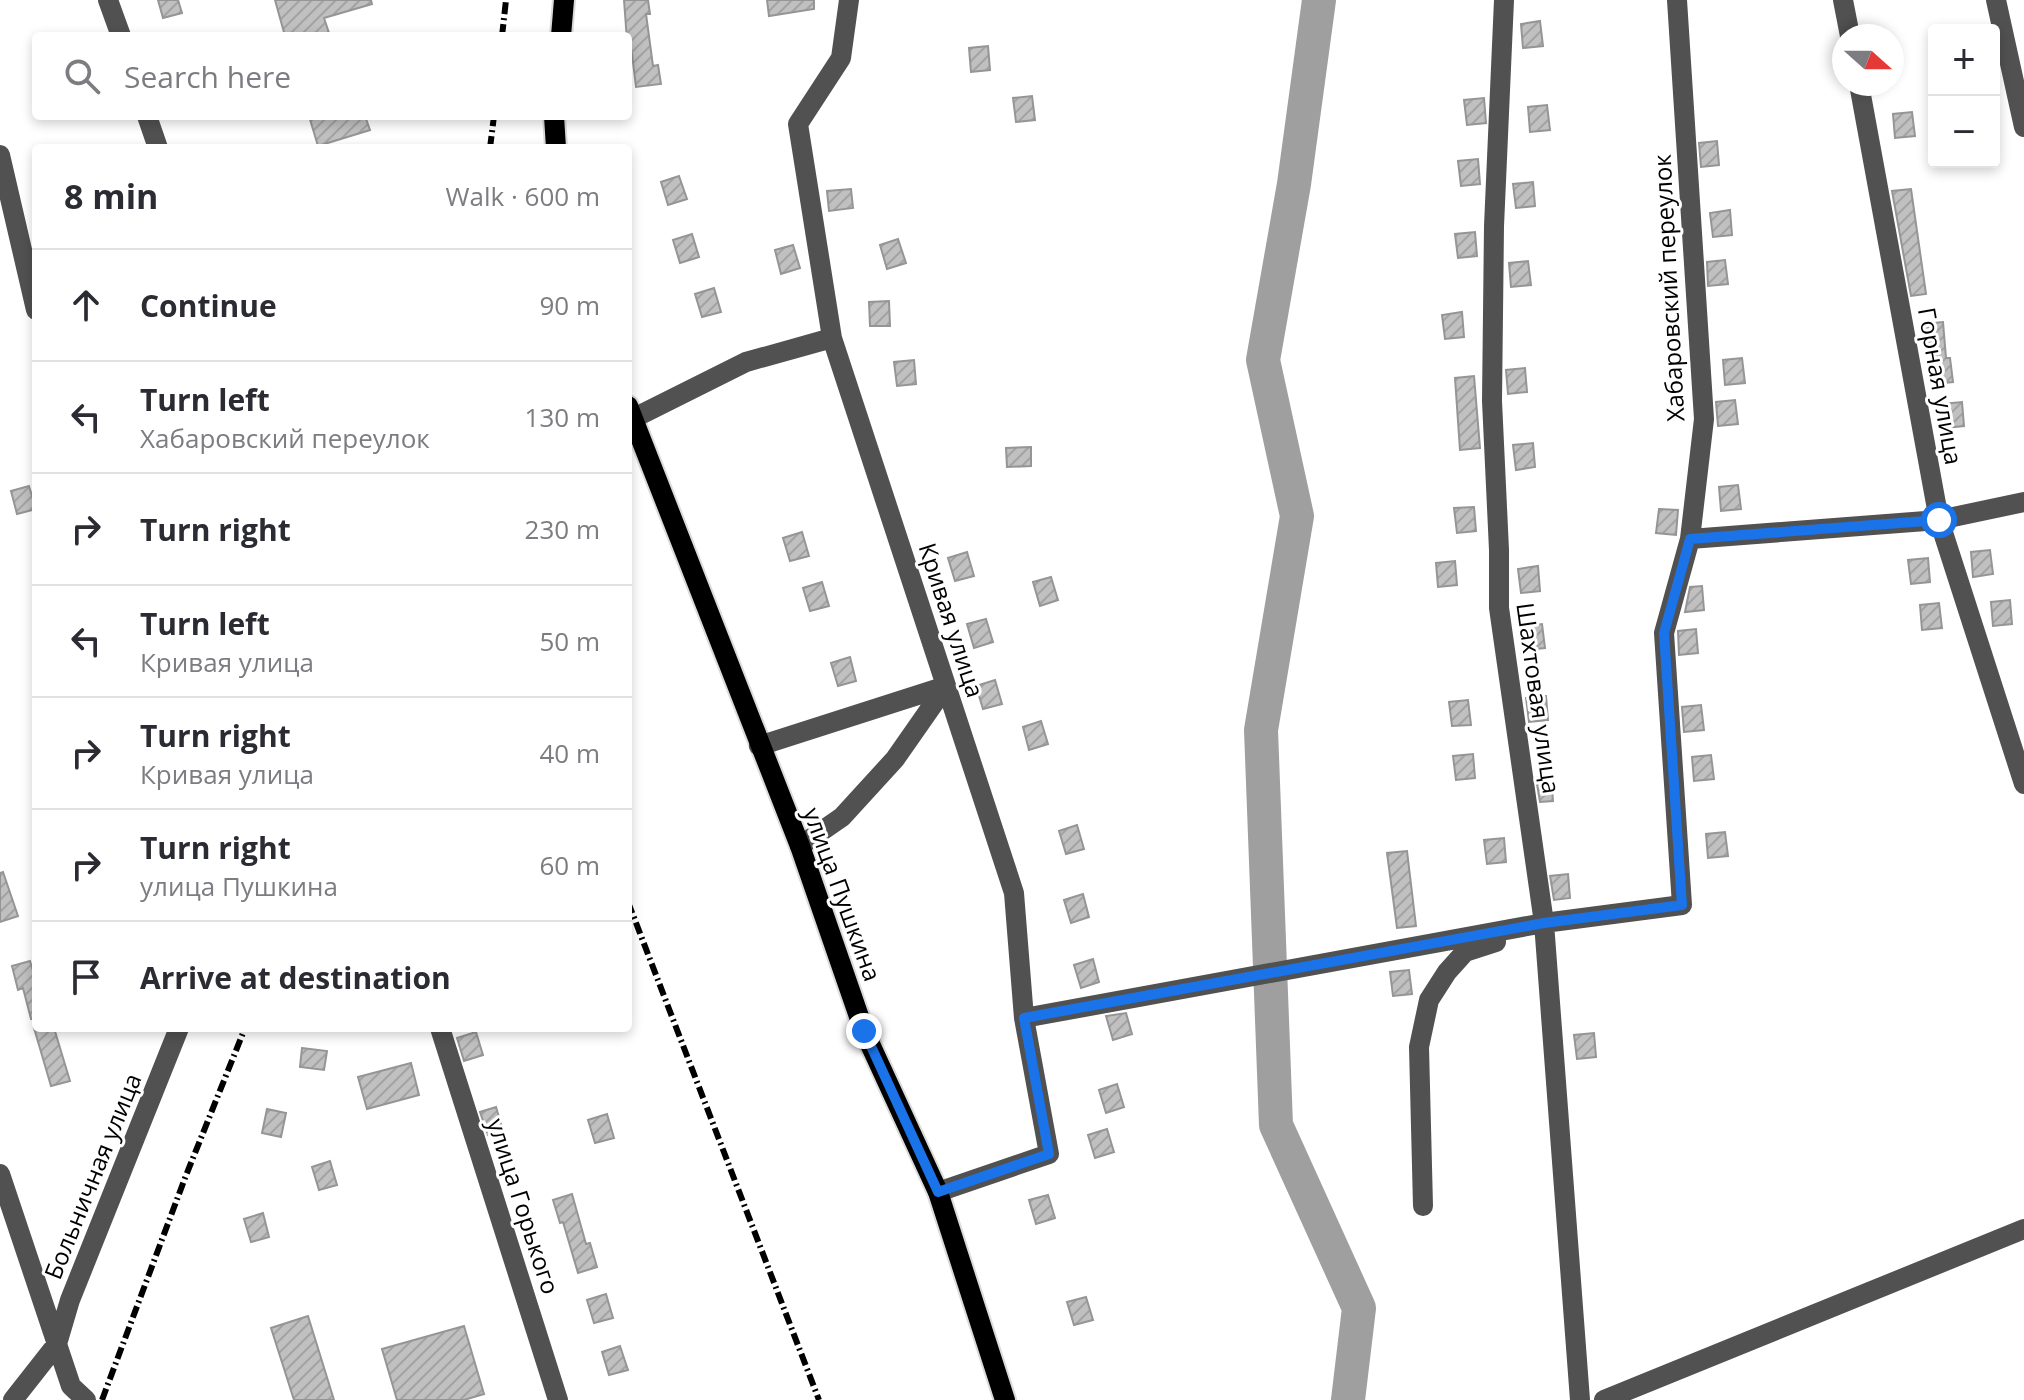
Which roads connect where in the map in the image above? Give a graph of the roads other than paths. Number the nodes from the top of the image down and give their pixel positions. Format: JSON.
{"nodes":[{"id":1,"x":108,"y":0,"type":"edge"},
{"id":2,"x":564,"y":0,"type":"edge"},
{"id":3,"x":849,"y":0,"type":"edge"},
{"id":4,"x":1504,"y":0,"type":"edge"},
{"id":5,"x":1677,"y":0,"type":"edge"},
{"id":6,"x":1843,"y":0,"type":"edge"},
{"id":7,"x":1996,"y":0,"type":"edge"},
{"id":8,"x":1848,"y":24,"type":"edge"},
{"id":9,"x":120,"y":32,"type":"edge"},
{"id":10,"x":561,"y":32,"type":"edge"},
{"id":11,"x":1861,"y":96,"type":"edge"},
{"id":12,"x":148,"y":120,"type":"edge"},
{"id":13,"x":554,"y":120,"type":"edge"},
{"id":14,"x":2024,"y":127,"type":"edge"},
{"id":15,"x":157,"y":144,"type":"edge"},
{"id":16,"x":556,"y":144,"type":"edge"},
{"id":17,"x":0,"y":155,"type":"edge"},
{"id":18,"x":32,"y":293,"type":"edge"},
{"id":19,"x":832,"y":338,"type":"junction"},
{"id":20,"x":632,"y":412,"type":"edge"},
{"id":21,"x":632,"y":418,"type":"edge"},
{"id":22,"x":2024,"y":502,"type":"edge"},
{"id":23,"x":1939,"y":520,"type":"junction"},
{"id":24,"x":1690,"y":539,"type":"junction"},
{"id":25,"x":946,"y":686,"type":"junction"},
{"id":26,"x":759,"y":746,"type":"junction"},
{"id":27,"x":2024,"y":784,"type":"edge"},
{"id":28,"x":800,"y":846,"type":"junction"},
{"id":29,"x":1544,"y":923,"type":"junction"},
{"id":30,"x":1024,"y":1018,"type":"junction"},
{"id":31,"x":177,"y":1032,"type":"edge"},
{"id":32,"x":441,"y":1032,"type":"edge"},
{"id":33,"x":0,"y":1174,"type":"edge"},
{"id":34,"x":938,"y":1192,"type":"junction"},
{"id":35,"x":1423,"y":1206,"type":"dead end"},
{"id":36,"x":2024,"y":1229,"type":"edge"},
{"id":37,"x":57,"y":1344,"type":"junction"},
{"id":38,"x":13,"y":1400,"type":"edge"},
{"id":39,"x":86,"y":1400,"type":"edge"},
{"id":40,"x":558,"y":1400,"type":"edge"},
{"id":41,"x":1005,"y":1400,"type":"edge"},
{"id":42,"x":1580,"y":1400,"type":"edge"},
{"id":43,"x":1604,"y":1400,"type":"edge"}],
"edges":[{"from":1,"to":9,"type":"street"},
{"from":2,"to":10,"type":"main road"},
{"from":3,"to":19,"type":"street","name":"Кривая улица"},
{"from":4,"to":29,"type":"street","name":"Шахтовая улица"},
{"from":5,"to":24,"type":"street","name":"Хабаровский переулок"},
{"from":6,"to":8,"type":"street"},
{"from":7,"to":14,"type":"street"},
{"from":11,"to":23,"type":"street","name":"Горная улица"},
{"from":12,"to":15,"type":"street"},
{"from":13,"to":16,"type":"main road"},
{"from":17,"to":18,"type":"street"},
{"from":19,"to":20,"type":"street"},
{"from":19,"to":25,"type":"street","name":"Кривая улица"},
{"from":21,"to":26,"type":"main road","name":"улица Пушкина"},
{"from":22,"to":23,"type":"street"},
{"from":23,"to":24,"type":"street"},
{"from":23,"to":27,"type":"street","name":"Горная улица"},
{"from":24,"to":29,"type":"street","name":"Хабаровский переулок"},
{"from":25,"to":26,"type":"street"},
{"from":25,"to":28,"type":"street"},
{"from":25,"to":30,"type":"street","name":"Кривая улица"},
{"from":26,"to":28,"type":"main road","name":"улица Пушкина"},
{"from":28,"to":34,"type":"main road","name":"улица Пушкина"},
{"from":29,"to":30,"type":"street"},
{"from":29,"to":35,"type":"street"},
{"from":29,"to":42,"type":"street","name":"Шахтовая улица"},
{"from":30,"to":34,"type":"street","name":"Кривая улица"},
{"from":31,"to":37,"type":"street","name":"Больничная улица"},
{"from":32,"to":40,"type":"street","name":"улица Горького"},
{"from":33,"to":37,"type":"street"},
{"from":34,"to":41,"type":"main road","name":"улица Пушкина"},
{"from":36,"to":43,"type":"street"},
{"from":37,"to":38,"type":"street"},
{"from":37,"to":39,"type":"street"}]}
